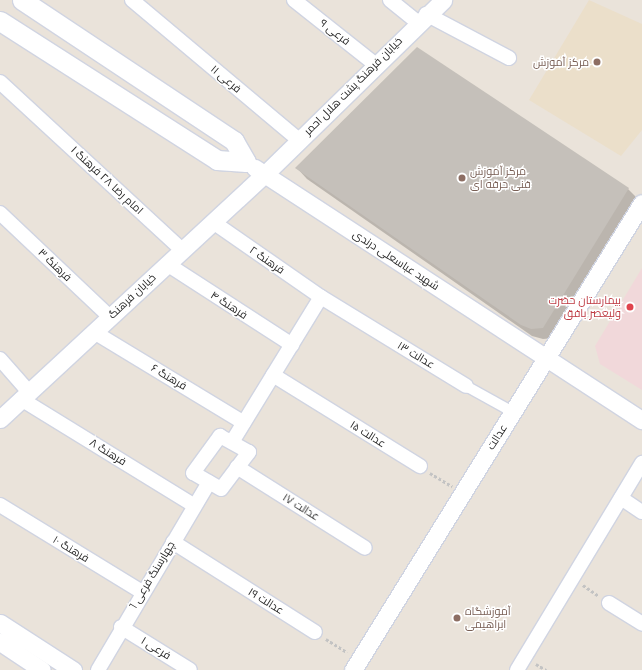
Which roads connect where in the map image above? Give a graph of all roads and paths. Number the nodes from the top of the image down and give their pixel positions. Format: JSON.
{"nodes":[{"id":1,"x":22,"y":0,"type":"edge"},
{"id":2,"x":132,"y":0,"type":"edge"},
{"id":3,"x":294,"y":0,"type":"edge"},
{"id":4,"x":390,"y":0,"type":"edge"},
{"id":5,"x":443,"y":0,"type":"edge"},
{"id":6,"x":422,"y":18,"type":"junction"},
{"id":7,"x":0,"y":21,"type":"edge"},
{"id":8,"x":509,"y":58,"type":"dead end"},
{"id":9,"x":376,"y":65,"type":"junction"},
{"id":10,"x":0,"y":82,"type":"edge"},
{"id":11,"x":299,"y":140,"type":"junction"},
{"id":12,"x":246,"y":162,"type":"junction"},
{"id":13,"x":265,"y":174,"type":"junction"},
{"id":14,"x":642,"y":203,"type":"edge"},
{"id":15,"x":0,"y":213,"type":"edge"},
{"id":16,"x":213,"y":222,"type":"junction"},
{"id":17,"x":182,"y":250,"type":"junction"},
{"id":18,"x":167,"y":264,"type":"junction"},
{"id":19,"x":320,"y":297,"type":"junction"},
{"id":20,"x":110,"y":317,"type":"junction"},
{"id":21,"x":94,"y":332,"type":"junction"},
{"id":22,"x":292,"y":345,"type":"junction"},
{"id":23,"x":546,"y":358,"type":"junction"},
{"id":24,"x":0,"y":359,"type":"edge"},
{"id":25,"x":273,"y":375,"type":"junction"},
{"id":26,"x":466,"y":386,"type":"joint"},
{"id":27,"x":25,"y":396,"type":"junction"},
{"id":28,"x":513,"y":412,"type":"junction"},
{"id":29,"x":0,"y":419,"type":"edge"},
{"id":30,"x":642,"y":420,"type":"edge"},
{"id":31,"x":244,"y":423,"type":"junction"},
{"id":32,"x":232,"y":442,"type":"junction"},
{"id":33,"x":642,"y":463,"type":"edge"},
{"id":34,"x":420,"y":466,"type":"joint"},
{"id":35,"x":237,"y":467,"type":"junction"},
{"id":36,"x":209,"y":482,"type":"junction"},
{"id":37,"x":463,"y":493,"type":"junction"},
{"id":38,"x":621,"y":498,"type":"junction"},
{"id":39,"x":0,"y":505,"type":"edge"},
{"id":40,"x":195,"y":506,"type":"junction"},
{"id":41,"x":642,"y":512,"type":"edge"},
{"id":42,"x":173,"y":542,"type":"junction"},
{"id":43,"x":365,"y":548,"type":"dead end"},
{"id":44,"x":572,"y":578,"type":"junction"},
{"id":45,"x":142,"y":592,"type":"junction"},
{"id":46,"x":609,"y":602,"type":"joint"},
{"id":47,"x":0,"y":623,"type":"edge"},
{"id":48,"x":642,"y":624,"type":"edge"},
{"id":49,"x":121,"y":627,"type":"junction"},
{"id":50,"x":315,"y":632,"type":"joint"},
{"id":51,"x":0,"y":642,"type":"edge"},
{"id":52,"x":356,"y":665,"type":"edge"},
{"id":53,"x":42,"y":670,"type":"edge"},
{"id":54,"x":73,"y":670,"type":"edge"},
{"id":55,"x":98,"y":670,"type":"edge"},
{"id":56,"x":190,"y":670,"type":"edge"},
{"id":57,"x":517,"y":670,"type":"edge"}],
"edges":[{"from":1,"to":12,"type":"main road"},
{"from":2,"to":11,"type":"street","name":"فرعی ۱۱"},
{"from":3,"to":9,"type":"street","name":"فرعی ۹"},
{"from":4,"to":6,"type":"street"},
{"from":5,"to":6,"type":"street","name":"خیابان فرهنگ پشت هلال احمر"},
{"from":6,"to":8,"type":"street"},
{"from":6,"to":9,"type":"street","name":"خیابان فرهنگ پشت هلال احمر"},
{"from":7,"to":12,"type":"main road"},
{"from":9,"to":11,"type":"street","name":"خیابان فرهنگ پشت هلال احمر"},
{"from":10,"to":17,"type":"street","name":"امام رضا ۲۸ فرهنگ ۱"},
{"from":11,"to":13,"type":"street","name":"خیابان فرهنگ پشت هلال احمر"},
{"from":12,"to":13,"type":"street","name":"شهید عباسعلی درندی"},
{"from":13,"to":16,"type":"street","name":"خیابان فرهنگ"},
{"from":13,"to":23,"type":"street","name":"شهید عباسعلی درندی"},
{"from":14,"to":23,"type":"street","name":"عدالت"},
{"from":15,"to":20,"type":"street","name":"فرهنگ ۳"},
{"from":16,"to":17,"type":"street","name":"خیابان فرهنگ"},
{"from":16,"to":19,"type":"street","name":"فرهنگ ۲"},
{"from":17,"to":18,"type":"street","name":"خیابان فرهنگ"},
{"from":18,"to":20,"type":"street","name":"خیابان فرهنگ"},
{"from":18,"to":22,"type":"street","name":"فرهنگ ۴"},
{"from":19,"to":22,"type":"street"},
{"from":19,"to":26,"type":"street","name":"عدالت ۱۳"},
{"from":20,"to":21,"type":"street","name":"خیابان فرهنگ"},
{"from":21,"to":27,"type":"street","name":"خیابان فرهنگ"},
{"from":21,"to":31,"type":"street","name":"فرهنگ ۶"},
{"from":22,"to":25,"type":"street"},
{"from":23,"to":28,"type":"street","name":"عدالت"},
{"from":23,"to":30,"type":"street","name":"شهید عباسعلی درندی"},
{"from":24,"to":27,"type":"street","name":"فرهنگ ۸"},
{"from":25,"to":31,"type":"street"},
{"from":25,"to":34,"type":"street","name":"عدالت ۱۵"},
{"from":26,"to":28,"type":"street","name":"عدالت ۱۳"},
{"from":27,"to":29,"type":"street","name":"خیابان فرهنگ"},
{"from":27,"to":40,"type":"street","name":"فرهنگ ۸"},
{"from":28,"to":37,"type":"street","name":"عدالت"},
{"from":31,"to":32,"type":"street"},
{"from":32,"to":35,"type":"street"},
{"from":32,"to":36,"type":"street"},
{"from":33,"to":38,"type":"street"},
{"from":34,"to":37,"type":"path"},
{"from":35,"to":36,"type":"street"},
{"from":35,"to":43,"type":"street","name":"عدالت ۱۷"},
{"from":36,"to":40,"type":"street","name":"چهارسنگ فرعی 1"},
{"from":37,"to":52,"type":"street","name":"عدالت"},
{"from":38,"to":41,"type":"street"},
{"from":38,"to":44,"type":"street"},
{"from":39,"to":45,"type":"street","name":"فرهنگ ۱۰"},
{"from":40,"to":42,"type":"street","name":"چهارسنگ فرعی 1"},
{"from":42,"to":45,"type":"street","name":"چهارسنگ فرعی 1"},
{"from":42,"to":50,"type":"street","name":"عدالت ۱۹"},
{"from":44,"to":46,"type":"path"},
{"from":44,"to":57,"type":"street"},
{"from":45,"to":49,"type":"street","name":"چهارسنگ فرعی 1"},
{"from":46,"to":48,"type":"street"},
{"from":47,"to":54,"type":"street"},
{"from":49,"to":55,"type":"street","name":"چهارسنگ فرعی 1"},
{"from":49,"to":56,"type":"street","name":"فرعی ۱"},
{"from":50,"to":52,"type":"path"},
{"from":51,"to":53,"type":"street"}]}
